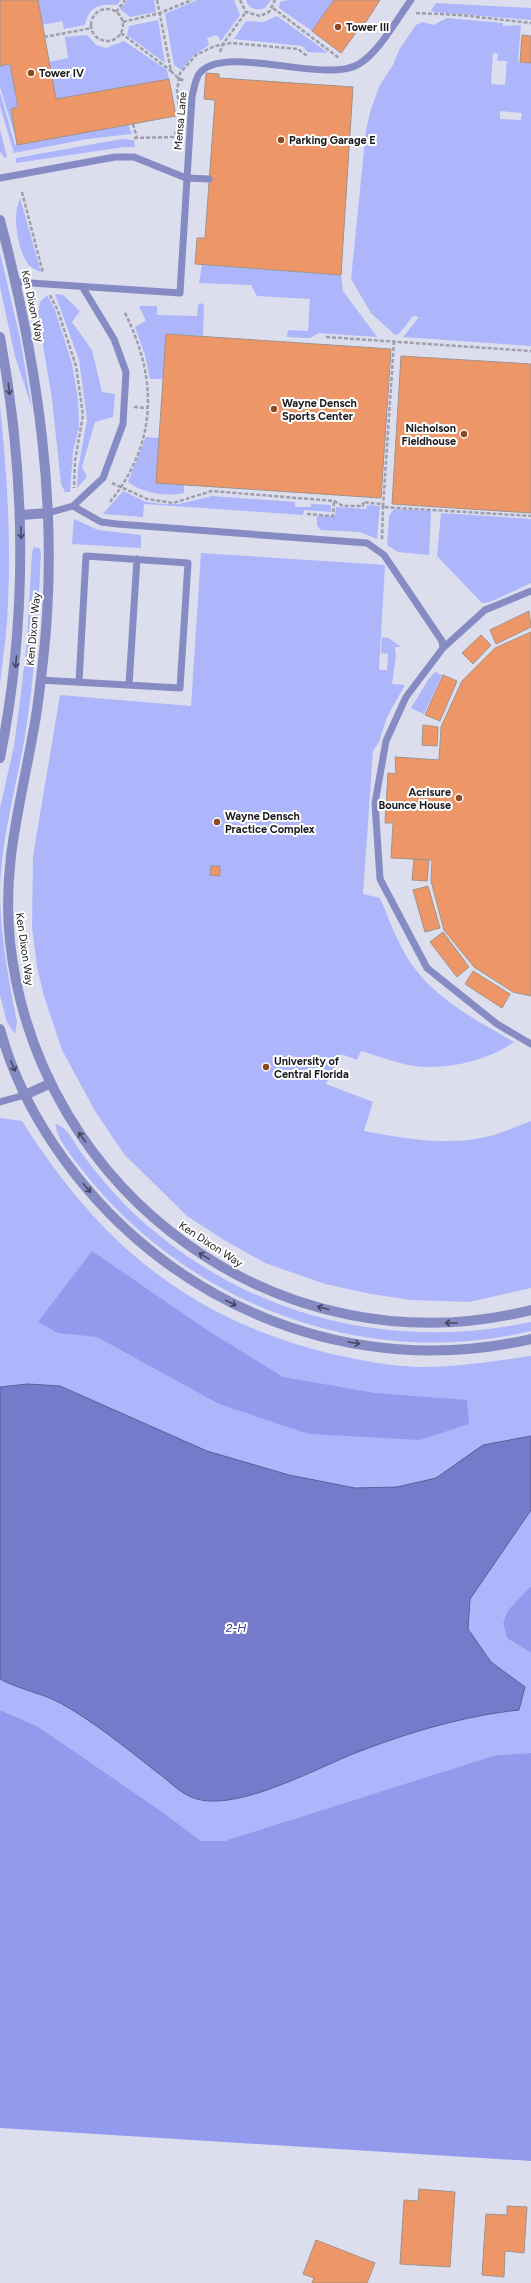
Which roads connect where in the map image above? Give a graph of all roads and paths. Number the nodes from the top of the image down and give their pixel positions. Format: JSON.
{"nodes":[{"id":1,"x":125,"y":0,"type":"edge"},
{"id":2,"x":157,"y":0,"type":"edge"},
{"id":3,"x":192,"y":0,"type":"edge"},
{"id":4,"x":240,"y":0,"type":"edge"},
{"id":5,"x":275,"y":0,"type":"edge"},
{"id":6,"x":411,"y":0,"type":"edge"},
{"id":7,"x":273,"y":8,"type":"junction"},
{"id":8,"x":116,"y":12,"type":"junction"},
{"id":9,"x":246,"y":12,"type":"junction"},
{"id":10,"x":402,"y":12,"type":"junction"},
{"id":11,"x":160,"y":13,"type":"junction"},
{"id":12,"x":123,"y":22,"type":"junction"},
{"id":13,"x":531,"y":23,"type":"edge"},
{"id":14,"x":92,"y":28,"type":"junction"},
{"id":15,"x":121,"y":33,"type":"junction"},
{"id":16,"x":44,"y":37,"type":"dead end"},
{"id":17,"x":223,"y":44,"type":"junction"},
{"id":18,"x":220,"y":53,"type":"dead end"},
{"id":19,"x":313,"y":56,"type":"dead end"},
{"id":20,"x":333,"y":58,"type":"dead end"},
{"id":21,"x":339,"y":58,"type":"junction"},
{"id":22,"x":352,"y":67,"type":"junction"},
{"id":23,"x":172,"y":71,"type":"junction"},
{"id":24,"x":185,"y":81,"type":"dead end"},
{"id":25,"x":133,"y":124,"type":"dead end"},
{"id":26,"x":173,"y":137,"type":"dead end"},
{"id":27,"x":0,"y":178,"type":"edge"},
{"id":28,"x":186,"y":178,"type":"junction"},
{"id":29,"x":209,"y":179,"type":"dead end"},
{"id":30,"x":22,"y":192,"type":"dead end"},
{"id":31,"x":0,"y":220,"type":"edge"},
{"id":32,"x":16,"y":282,"type":"junction"},
{"id":33,"x":47,"y":285,"type":"junction"},
{"id":34,"x":83,"y":288,"type":"junction"},
{"id":35,"x":124,"y":311,"type":"dead end"},
{"id":36,"x":0,"y":337,"type":"edge"},
{"id":37,"x":326,"y":337,"type":"dead end"},
{"id":38,"x":394,"y":341,"type":"junction"},
{"id":39,"x":531,"y":351,"type":"edge"},
{"id":40,"x":103,"y":478,"type":"junction"},
{"id":41,"x":121,"y":487,"type":"junction"},
{"id":42,"x":74,"y":488,"type":"dead end"},
{"id":43,"x":334,"y":501,"type":"junction"},
{"id":44,"x":110,"y":502,"type":"dead end"},
{"id":45,"x":73,"y":506,"type":"junction"},
{"id":46,"x":383,"y":507,"type":"junction"},
{"id":47,"x":48,"y":513,"type":"junction"},
{"id":48,"x":307,"y":514,"type":"dead end"},
{"id":49,"x":21,"y":515,"type":"junction"},
{"id":50,"x":531,"y":516,"type":"edge"},
{"id":51,"x":378,"y":550,"type":"junction"},
{"id":52,"x":137,"y":559,"type":"junction"},
{"id":53,"x":531,"y":591,"type":"edge"},
{"id":54,"x":443,"y":648,"type":"junction"},
{"id":55,"x":40,"y":680,"type":"junction"},
{"id":56,"x":79,"y":682,"type":"junction"},
{"id":57,"x":129,"y":685,"type":"junction"},
{"id":58,"x":0,"y":758,"type":"edge"},
{"id":59,"x":0,"y":1029,"type":"edge"},
{"id":60,"x":531,"y":1044,"type":"edge"},
{"id":61,"x":51,"y":1083,"type":"junction"},
{"id":62,"x":25,"y":1095,"type":"junction"},
{"id":63,"x":0,"y":1102,"type":"edge"},
{"id":64,"x":531,"y":1310,"type":"edge"},
{"id":65,"x":531,"y":1339,"type":"edge"}],
"edges":[{"from":1,"to":8,"type":"path"},
{"from":2,"to":11,"type":"path"},
{"from":3,"to":11,"type":"path"},
{"from":4,"to":9,"type":"path"},
{"from":5,"to":7,"type":"path"},
{"from":6,"to":10,"type":"lane","name":"Mensa Lane"},
{"from":7,"to":9,"type":"path"},
{"from":7,"to":21,"type":"path"},
{"from":8,"to":12,"type":"path"},
{"from":8,"to":14,"type":"path"},
{"from":9,"to":17,"type":"path"},
{"from":10,"to":13,"type":"path"},
{"from":10,"to":22,"type":"lane","name":"Mensa Lane"},
{"from":11,"to":12,"type":"path"},
{"from":11,"to":23,"type":"path"},
{"from":12,"to":15,"type":"path"},
{"from":14,"to":15,"type":"path"},
{"from":14,"to":16,"type":"path"},
{"from":15,"to":23,"type":"path"},
{"from":17,"to":18,"type":"path"},
{"from":17,"to":19,"type":"path"},
{"from":20,"to":21,"type":"path"},
{"from":21,"to":22,"type":"path"},
{"from":22,"to":28,"type":"lane","name":"Mensa Lane"},
{"from":23,"to":24,"type":"path"},
{"from":25,"to":26,"type":"path"},
{"from":27,"to":28,"type":"lane"},
{"from":28,"to":29,"type":"lane"},
{"from":28,"to":34,"type":"lane","name":"Mensa Lane"},
{"from":30,"to":33,"type":"path"},
{"from":31,"to":32,"type":"street","name":"Ken Dixon Way"},
{"from":32,"to":33,"type":"lane"},
{"from":32,"to":47,"type":"street","name":"Ken Dixon Way"},
{"from":33,"to":34,"type":"lane"},
{"from":33,"to":42,"type":"path"},
{"from":34,"to":40,"type":"lane"},
{"from":35,"to":41,"type":"path"},
{"from":36,"to":49,"type":"street","name":"Ken Dixon Way","one_way":true},
{"from":37,"to":38,"type":"path"},
{"from":38,"to":39,"type":"path"},
{"from":38,"to":46,"type":"path"},
{"from":40,"to":41,"type":"path"},
{"from":40,"to":45,"type":"lane"},
{"from":41,"to":43,"type":"path"},
{"from":41,"to":44,"type":"path"},
{"from":43,"to":46,"type":"path"},
{"from":43,"to":48,"type":"path"},
{"from":45,"to":47,"type":"lane"},
{"from":45,"to":51,"type":"lane"},
{"from":46,"to":50,"type":"path"},
{"from":46,"to":51,"type":"path"},
{"from":47,"to":49,"type":"street"},
{"from":47,"to":55,"type":"street","name":"Ken Dixon Way"},
{"from":49,"to":58,"type":"street","name":"Ken Dixon Way","one_way":true},
{"from":51,"to":54,"type":"lane"},
{"from":52,"to":56,"type":"lane"},
{"from":52,"to":57,"type":"lane"},
{"from":52,"to":57,"type":"lane"},
{"from":53,"to":54,"type":"lane"},
{"from":54,"to":60,"type":"lane"},
{"from":55,"to":56,"type":"lane"},
{"from":55,"to":61,"type":"street","name":"Ken Dixon Way"},
{"from":56,"to":57,"type":"lane"},
{"from":59,"to":62,"type":"street","one_way":true},
{"from":61,"to":62,"type":"street"},
{"from":64,"to":61,"type":"street","name":"Ken Dixon Way","one_way":true},
{"from":62,"to":63,"type":"lane"},
{"from":62,"to":65,"type":"street","one_way":true}]}
